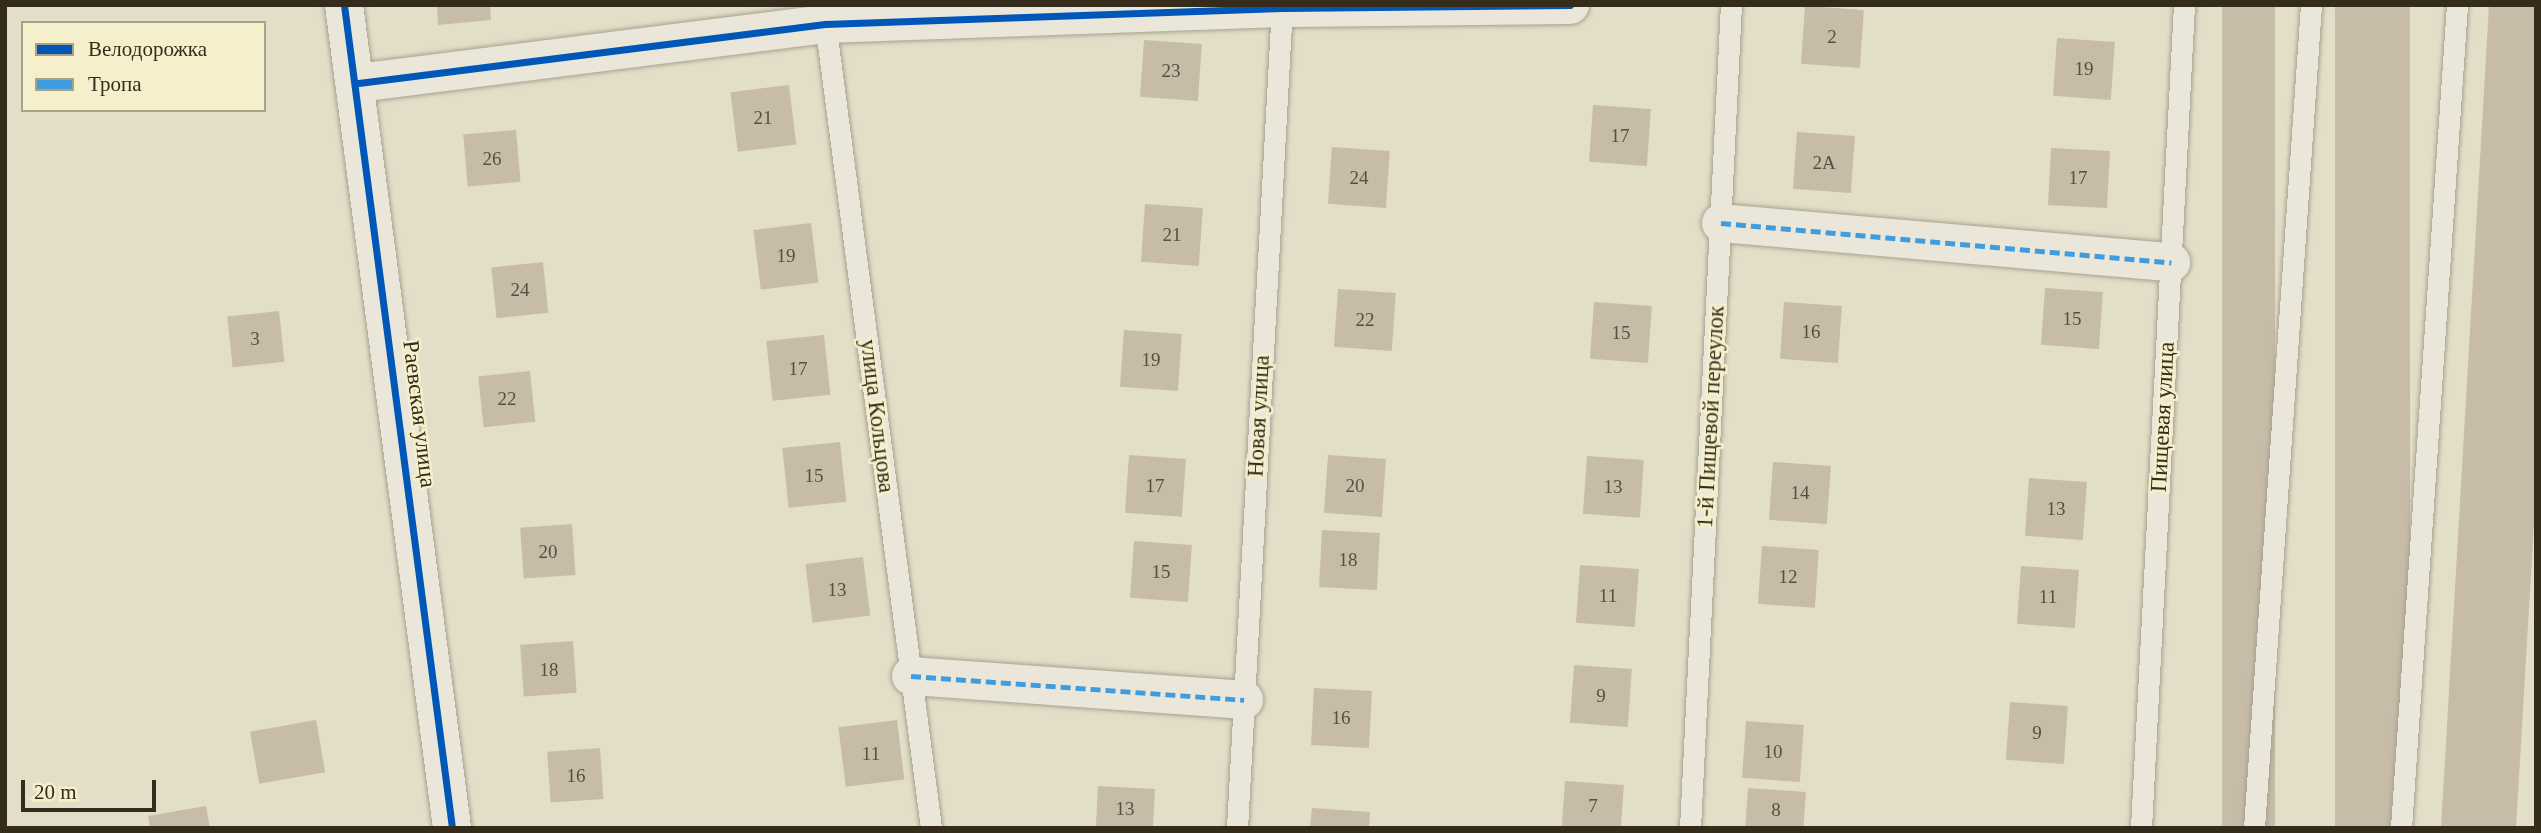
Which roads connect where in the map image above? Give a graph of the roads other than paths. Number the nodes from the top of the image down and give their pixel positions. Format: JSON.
{"nodes":[{"id":1,"x":344,"y":5,"type":"edge"},
{"id":2,"x":1570,"y":5,"type":"edge"},
{"id":3,"x":1731,"y":5,"type":"edge"},
{"id":4,"x":2184,"y":5,"type":"edge"},
{"id":5,"x":2311,"y":5,"type":"edge"},
{"id":6,"x":2457,"y":5,"type":"edge"},
{"id":7,"x":1282,"y":6,"type":"edge"},
{"id":8,"x":824,"y":15,"type":"edge"},
{"id":9,"x":358,"y":83,"type":"junction"},
{"id":10,"x":1721,"y":223,"type":"junction"},
{"id":11,"x":2171,"y":262,"type":"junction"},
{"id":12,"x":911,"y":676,"type":"junction"},
{"id":13,"x":1244,"y":700,"type":"junction"},
{"id":14,"x":452,"y":828,"type":"edge"},
{"id":15,"x":931,"y":828,"type":"edge"},
{"id":16,"x":1237,"y":828,"type":"edge"},
{"id":17,"x":1690,"y":828,"type":"edge"},
{"id":18,"x":2141,"y":828,"type":"edge"},
{"id":19,"x":2254,"y":828,"type":"edge"},
{"id":20,"x":2401,"y":828,"type":"edge"}],
"edges":[{"from":1,"to":9,"type":"street","name":"Раевская улица"},
{"from":2,"to":7,"type":"street"},
{"from":3,"to":10,"type":"lane","name":"1-й Пищевой переулок"},
{"from":4,"to":11,"type":"lane","name":"Пищевая улица"},
{"from":5,"to":19,"type":"lane"},
{"from":6,"to":20,"type":"lane"},
{"from":7,"to":8,"type":"street"},
{"from":7,"to":13,"type":"lane","name":"Новая улица"},
{"from":8,"to":9,"type":"street"},
{"from":8,"to":12,"type":"lane","name":"улица Кольцова"},
{"from":9,"to":14,"type":"street","name":"Раевская улица"},
{"from":10,"to":11,"type":"street"},
{"from":10,"to":17,"type":"lane","name":"1-й Пищевой переулок"},
{"from":11,"to":18,"type":"lane","name":"Пищевая улица"},
{"from":12,"to":13,"type":"street"},
{"from":12,"to":15,"type":"lane","name":"улица Кольцова"},
{"from":13,"to":16,"type":"lane","name":"Новая улица"}]}
